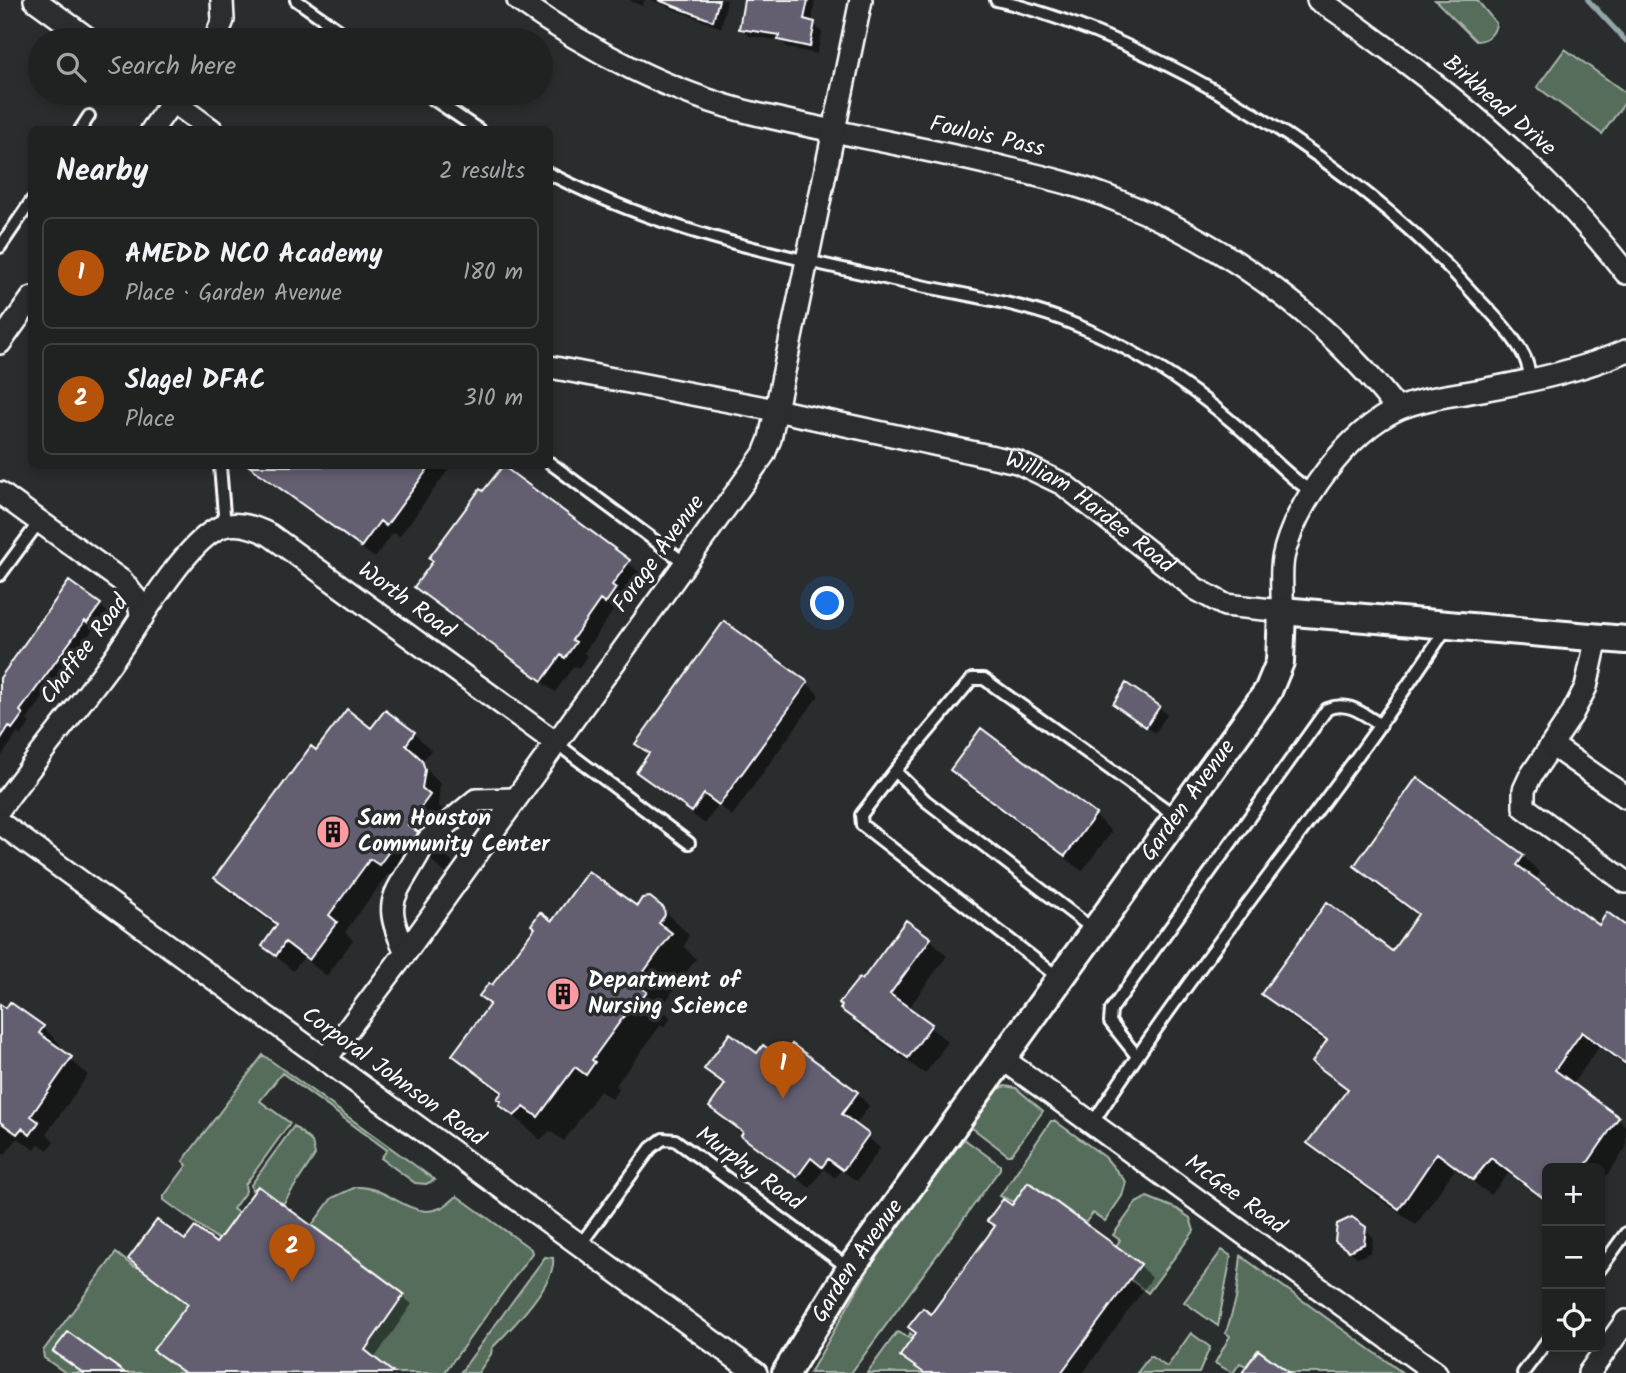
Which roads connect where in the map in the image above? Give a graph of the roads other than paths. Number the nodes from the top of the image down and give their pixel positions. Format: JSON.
{"nodes":[{"id":1,"x":35,"y":0,"type":"edge"},
{"id":2,"x":222,"y":0,"type":"edge"},
{"id":3,"x":296,"y":0,"type":"edge"},
{"id":4,"x":519,"y":0,"type":"edge"},
{"id":5,"x":861,"y":0,"type":"edge"},
{"id":6,"x":996,"y":0,"type":"edge"},
{"id":7,"x":1326,"y":2,"type":"edge"},
{"id":8,"x":74,"y":28,"type":"edge"},
{"id":9,"x":220,"y":28,"type":"edge"},
{"id":10,"x":335,"y":28,"type":"edge"},
{"id":11,"x":165,"y":105,"type":"edge"},
{"id":12,"x":182,"y":105,"type":"edge"},
{"id":13,"x":442,"y":105,"type":"edge"},
{"id":14,"x":89,"y":116,"type":"dead end"},
{"id":15,"x":83,"y":126,"type":"edge"},
{"id":16,"x":154,"y":126,"type":"edge"},
{"id":17,"x":207,"y":126,"type":"edge"},
{"id":18,"x":473,"y":126,"type":"edge"},
{"id":19,"x":834,"y":131,"type":"junction"},
{"id":20,"x":553,"y":175,"type":"edge"},
{"id":21,"x":28,"y":206,"type":"edge"},
{"id":22,"x":0,"y":247,"type":"edge"},
{"id":23,"x":806,"y":261,"type":"junction"},
{"id":24,"x":1626,"y":273,"type":"edge"},
{"id":25,"x":28,"y":304,"type":"edge"},
{"id":26,"x":2,"y":335,"type":"edge"},
{"id":27,"x":1626,"y":351,"type":"edge"},
{"id":28,"x":553,"y":368,"type":"edge"},
{"id":29,"x":1531,"y":381,"type":"junction"},
{"id":30,"x":1397,"y":409,"type":"junction"},
{"id":31,"x":776,"y":410,"type":"junction"},
{"id":32,"x":553,"y":465,"type":"edge"},
{"id":33,"x":220,"y":469,"type":"edge"},
{"id":34,"x":1312,"y":492,"type":"junction"},
{"id":35,"x":0,"y":493,"type":"edge"},
{"id":36,"x":39,"y":522,"type":"junction"},
{"id":37,"x":221,"y":527,"type":"junction"},
{"id":38,"x":685,"y":563,"type":"junction"},
{"id":39,"x":0,"y":575,"type":"edge"},
{"id":40,"x":1282,"y":611,"type":"junction"},
{"id":41,"x":142,"y":618,"type":"junction"},
{"id":42,"x":1448,"y":625,"type":"junction"},
{"id":43,"x":1597,"y":637,"type":"junction"},
{"id":44,"x":1626,"y":640,"type":"edge"},
{"id":45,"x":1381,"y":725,"type":"junction"},
{"id":46,"x":556,"y":743,"type":"junction"},
{"id":47,"x":1553,"y":746,"type":"junction"},
{"id":48,"x":895,"y":771,"type":"junction"},
{"id":49,"x":1626,"y":797,"type":"edge"},
{"id":50,"x":515,"y":799,"type":"junction"},
{"id":51,"x":0,"y":808,"type":"edge"},
{"id":52,"x":1177,"y":817,"type":"junction"},
{"id":53,"x":0,"y":823,"type":"edge"},
{"id":54,"x":689,"y":843,"type":"dead end"},
{"id":55,"x":1626,"y":881,"type":"edge"},
{"id":56,"x":1095,"y":931,"type":"junction"},
{"id":57,"x":406,"y":952,"type":"junction"},
{"id":58,"x":1060,"y":979,"type":"junction"},
{"id":59,"x":1136,"y":1055,"type":"junction"},
{"id":60,"x":1003,"y":1059,"type":"junction"},
{"id":61,"x":325,"y":1060,"type":"junction"},
{"id":62,"x":1092,"y":1124,"type":"junction"},
{"id":63,"x":1626,"y":1233,"type":"edge"},
{"id":64,"x":580,"y":1245,"type":"junction"},
{"id":65,"x":1605,"y":1262,"type":"edge"},
{"id":66,"x":850,"y":1269,"type":"junction"},
{"id":67,"x":1626,"y":1321,"type":"edge"},
{"id":68,"x":1542,"y":1347,"type":"edge"},
{"id":69,"x":755,"y":1373,"type":"edge"},
{"id":70,"x":786,"y":1373,"type":"edge"},
{"id":71,"x":1436,"y":1373,"type":"edge"},
{"id":72,"x":1523,"y":1373,"type":"edge"},
{"id":73,"x":1589,"y":1373,"type":"edge"}],
"edges":[{"from":1,"to":8,"type":"street"},
{"from":2,"to":9,"type":"street"},
{"from":3,"to":10,"type":"lane"},
{"from":4,"to":19,"type":"street","name":"Foulois Pass"},
{"from":5,"to":19,"type":"street","name":"Forage Avenue"},
{"from":6,"to":29,"type":"lane"},
{"from":7,"to":24,"type":"street","name":"Birkhead Drive"},
{"from":11,"to":16,"type":"street"},
{"from":12,"to":17,"type":"street"},
{"from":13,"to":18,"type":"lane"},
{"from":14,"to":15,"type":"lane"},
{"from":19,"to":23,"type":"street","name":"Forage Avenue"},
{"from":19,"to":30,"type":"street","name":"Foulois Pass"},
{"from":20,"to":23,"type":"lane"},
{"from":21,"to":22,"type":"lane"},
{"from":23,"to":31,"type":"street","name":"Forage Avenue"},
{"from":23,"to":34,"type":"lane"},
{"from":25,"to":26,"type":"street"},
{"from":27,"to":29,"type":"street","name":"Garden Avenue"},
{"from":28,"to":31,"type":"street","name":"William Hardee Road"},
{"from":29,"to":30,"type":"street","name":"Garden Avenue"},
{"from":30,"to":34,"type":"street","name":"Garden Avenue"},
{"from":31,"to":38,"type":"street","name":"Forage Avenue"},
{"from":31,"to":40,"type":"street","name":"William Hardee Road"},
{"from":32,"to":38,"type":"lane"},
{"from":33,"to":37,"type":"lane"},
{"from":34,"to":40,"type":"street","name":"Garden Avenue"},
{"from":35,"to":36,"type":"street"},
{"from":36,"to":39,"type":"lane"},
{"from":36,"to":41,"type":"street"},
{"from":37,"to":41,"type":"street","name":"Chaffee Road"},
{"from":37,"to":46,"type":"street","name":"Worth Road"},
{"from":38,"to":46,"type":"street","name":"Forage Avenue"},
{"from":40,"to":42,"type":"street","name":"William Hardee Road"},
{"from":40,"to":52,"type":"street","name":"Garden Avenue"},
{"from":41,"to":51,"type":"street","name":"Chaffee Road"},
{"from":42,"to":43,"type":"street","name":"William Hardee Road"},
{"from":42,"to":45,"type":"lane"},
{"from":43,"to":44,"type":"street","name":"William Hardee Road"},
{"from":43,"to":47,"type":"street"},
{"from":45,"to":59,"type":"lane"},
{"from":45,"to":59,"type":"lane"},
{"from":46,"to":50,"type":"street","name":"Forage Avenue"},
{"from":46,"to":54,"type":"lane"},
{"from":47,"to":49,"type":"street"},
{"from":47,"to":55,"type":"street"},
{"from":48,"to":52,"type":"lane"},
{"from":48,"to":56,"type":"lane"},
{"from":48,"to":58,"type":"lane"},
{"from":50,"to":57,"type":"street","name":"Forage Avenue"},
{"from":50,"to":57,"type":"street"},
{"from":52,"to":56,"type":"street","name":"Garden Avenue"},
{"from":53,"to":61,"type":"street","name":"Corporal Johnson Road"},
{"from":56,"to":58,"type":"street","name":"Garden Avenue"},
{"from":57,"to":61,"type":"street","name":"Forage Avenue"},
{"from":58,"to":60,"type":"street","name":"Garden Avenue"},
{"from":59,"to":62,"type":"lane"},
{"from":60,"to":62,"type":"street","name":"McGee Road"},
{"from":60,"to":66,"type":"street","name":"Garden Avenue"},
{"from":61,"to":64,"type":"street","name":"Corporal Johnson Road"},
{"from":62,"to":71,"type":"street","name":"McGee Road"},
{"from":63,"to":65,"type":"lane"},
{"from":64,"to":66,"type":"lane","name":"Murphy Road"},
{"from":64,"to":69,"type":"street","name":"Corporal Johnson Road"},
{"from":66,"to":70,"type":"street","name":"Garden Avenue"},
{"from":67,"to":73,"type":"street"},
{"from":68,"to":72,"type":"lane"}]}
